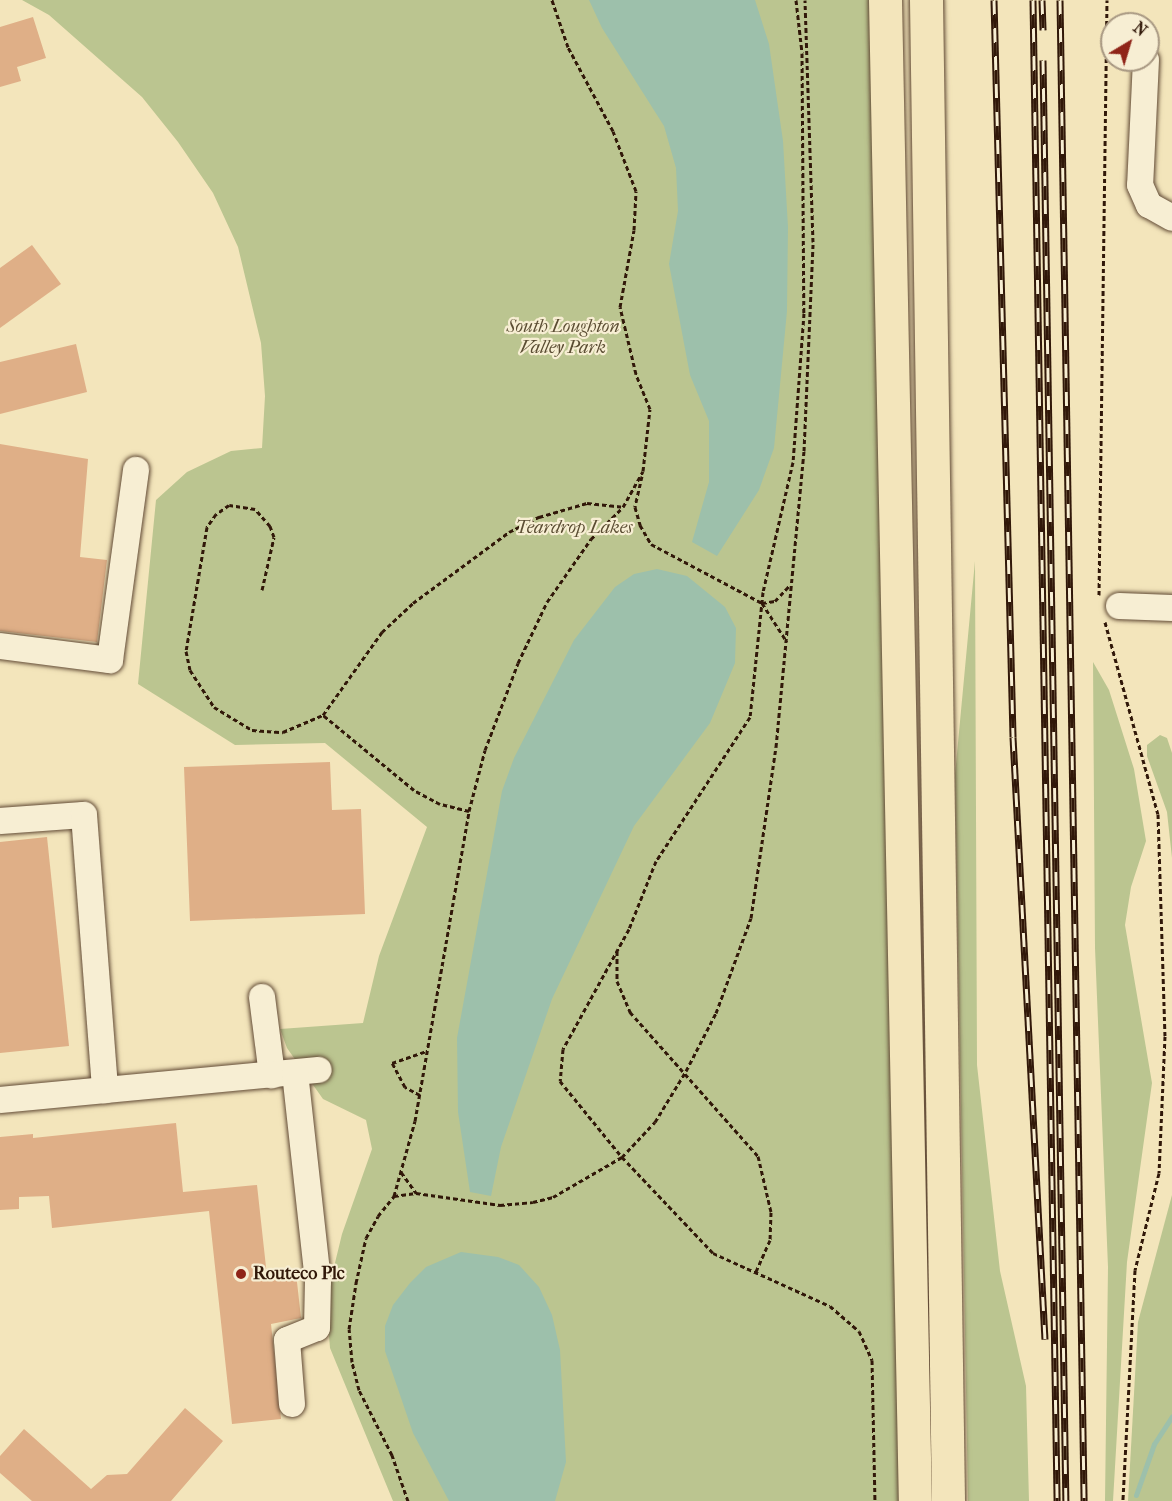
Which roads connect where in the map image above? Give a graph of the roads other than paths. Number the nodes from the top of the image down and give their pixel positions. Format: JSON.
{"nodes":[{"id":1,"x":885,"y":0,"type":"edge"},
{"id":2,"x":926,"y":0,"type":"edge"},
{"id":3,"x":1145,"y":72,"type":"edge"},
{"id":4,"x":1172,"y":218,"type":"edge"},
{"id":5,"x":136,"y":470,"type":"dead end"},
{"id":6,"x":1107,"y":608,"type":"road end"},
{"id":7,"x":1172,"y":608,"type":"edge"},
{"id":8,"x":0,"y":646,"type":"edge"},
{"id":9,"x":0,"y":821,"type":"edge"},
{"id":10,"x":262,"y":997,"type":"dead end"},
{"id":11,"x":295,"y":1073,"type":"junction"},
{"id":12,"x":105,"y":1090,"type":"junction"},
{"id":13,"x":0,"y":1100,"type":"edge"},
{"id":14,"x":292,"y":1404,"type":"dead end"},
{"id":15,"x":915,"y":1501,"type":"edge"},
{"id":16,"x":948,"y":1501,"type":"edge"}],
"edges":[{"from":1,"to":15,"type":"highway"},
{"from":2,"to":16,"type":"highway"},
{"from":3,"to":4,"type":"street"},
{"from":5,"to":8,"type":"street"},
{"from":6,"to":7,"type":"street"},
{"from":9,"to":12,"type":"street"},
{"from":10,"to":11,"type":"street"},
{"from":11,"to":12,"type":"street"},
{"from":11,"to":14,"type":"street"},
{"from":12,"to":13,"type":"street"}]}
